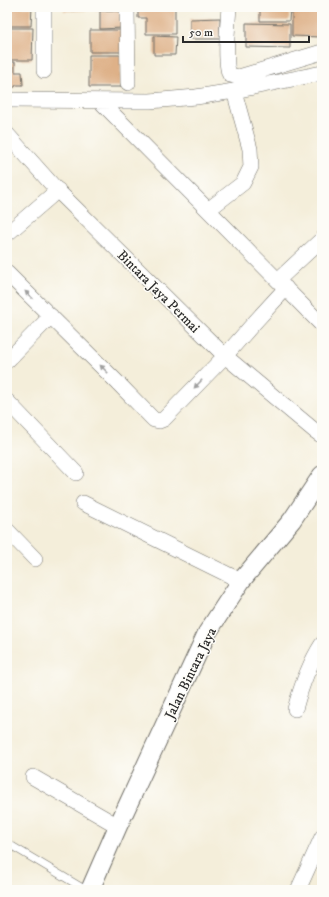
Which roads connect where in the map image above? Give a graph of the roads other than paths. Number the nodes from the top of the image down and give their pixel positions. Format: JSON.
{"nodes":[{"id":1,"x":44,"y":7,"type":"edge"},
{"id":2,"x":127,"y":7,"type":"edge"},
{"id":3,"x":229,"y":7,"type":"edge"},
{"id":4,"x":322,"y":52,"type":"edge"},
{"id":5,"x":44,"y":71,"type":"dead end"},
{"id":6,"x":322,"y":73,"type":"edge"},
{"id":7,"x":128,"y":83,"type":"dead end"},
{"id":8,"x":234,"y":91,"type":"junction"},
{"id":9,"x":7,"y":100,"type":"edge"},
{"id":10,"x":100,"y":101,"type":"junction"},
{"id":11,"x":7,"y":134,"type":"edge"},
{"id":12,"x":58,"y":190,"type":"junction"},
{"id":13,"x":208,"y":210,"type":"junction"},
{"id":14,"x":7,"y":234,"type":"edge"},
{"id":15,"x":322,"y":239,"type":"edge"},
{"id":16,"x":7,"y":273,"type":"edge"},
{"id":17,"x":282,"y":284,"type":"junction"},
{"id":18,"x":51,"y":316,"type":"junction"},
{"id":19,"x":322,"y":325,"type":"edge"},
{"id":20,"x":225,"y":356,"type":"junction"},
{"id":21,"x":7,"y":361,"type":"edge"},
{"id":22,"x":7,"y":401,"type":"edge"},
{"id":23,"x":322,"y":436,"type":"edge"},
{"id":24,"x":76,"y":473,"type":"dead end"},
{"id":25,"x":322,"y":475,"type":"edge"},
{"id":26,"x":83,"y":503,"type":"dead end"},
{"id":27,"x":7,"y":530,"type":"edge"},
{"id":28,"x":35,"y":559,"type":"dead end"},
{"id":29,"x":241,"y":581,"type":"junction"},
{"id":30,"x":322,"y":644,"type":"edge"},
{"id":31,"x":295,"y":709,"type":"dead end"},
{"id":32,"x":33,"y":776,"type":"dead end"},
{"id":33,"x":118,"y":826,"type":"junction"},
{"id":34,"x":322,"y":837,"type":"edge"},
{"id":35,"x":7,"y":843,"type":"edge"},
{"id":36,"x":86,"y":890,"type":"edge"},
{"id":37,"x":90,"y":890,"type":"edge"},
{"id":38,"x":298,"y":890,"type":"edge"}],
"edges":[{"from":1,"to":5,"type":"street"},
{"from":2,"to":7,"type":"street"},
{"from":3,"to":4,"type":"street"},
{"from":6,"to":8,"type":"street"},
{"from":8,"to":10,"type":"street"},
{"from":8,"to":13,"type":"street"},
{"from":9,"to":10,"type":"street"},
{"from":10,"to":13,"type":"street"},
{"from":11,"to":12,"type":"street","name":"Bintara Jaya Permai"},
{"from":12,"to":14,"type":"street"},
{"from":12,"to":20,"type":"street","name":"Bintara Jaya Permai"},
{"from":13,"to":17,"type":"street"},
{"from":15,"to":17,"type":"street"},
{"from":18,"to":16,"type":"street","one_way":true},
{"from":17,"to":19,"type":"street"},
{"from":17,"to":20,"type":"street"},
{"from":20,"to":18,"type":"street","one_way":true},
{"from":18,"to":21,"type":"street"},
{"from":20,"to":23,"type":"street","name":"Bintara Jaya Permai"},
{"from":22,"to":24,"type":"street"},
{"from":25,"to":29,"type":"street","name":"Jalan Bintara Jaya"},
{"from":26,"to":29,"type":"street"},
{"from":27,"to":28,"type":"street"},
{"from":29,"to":33,"type":"street","name":"Jalan Bintara Jaya"},
{"from":30,"to":31,"type":"street"},
{"from":32,"to":33,"type":"street"},
{"from":33,"to":37,"type":"street","name":"Jalan Bintara Jaya"},
{"from":34,"to":38,"type":"street"},
{"from":35,"to":36,"type":"lane"}]}
